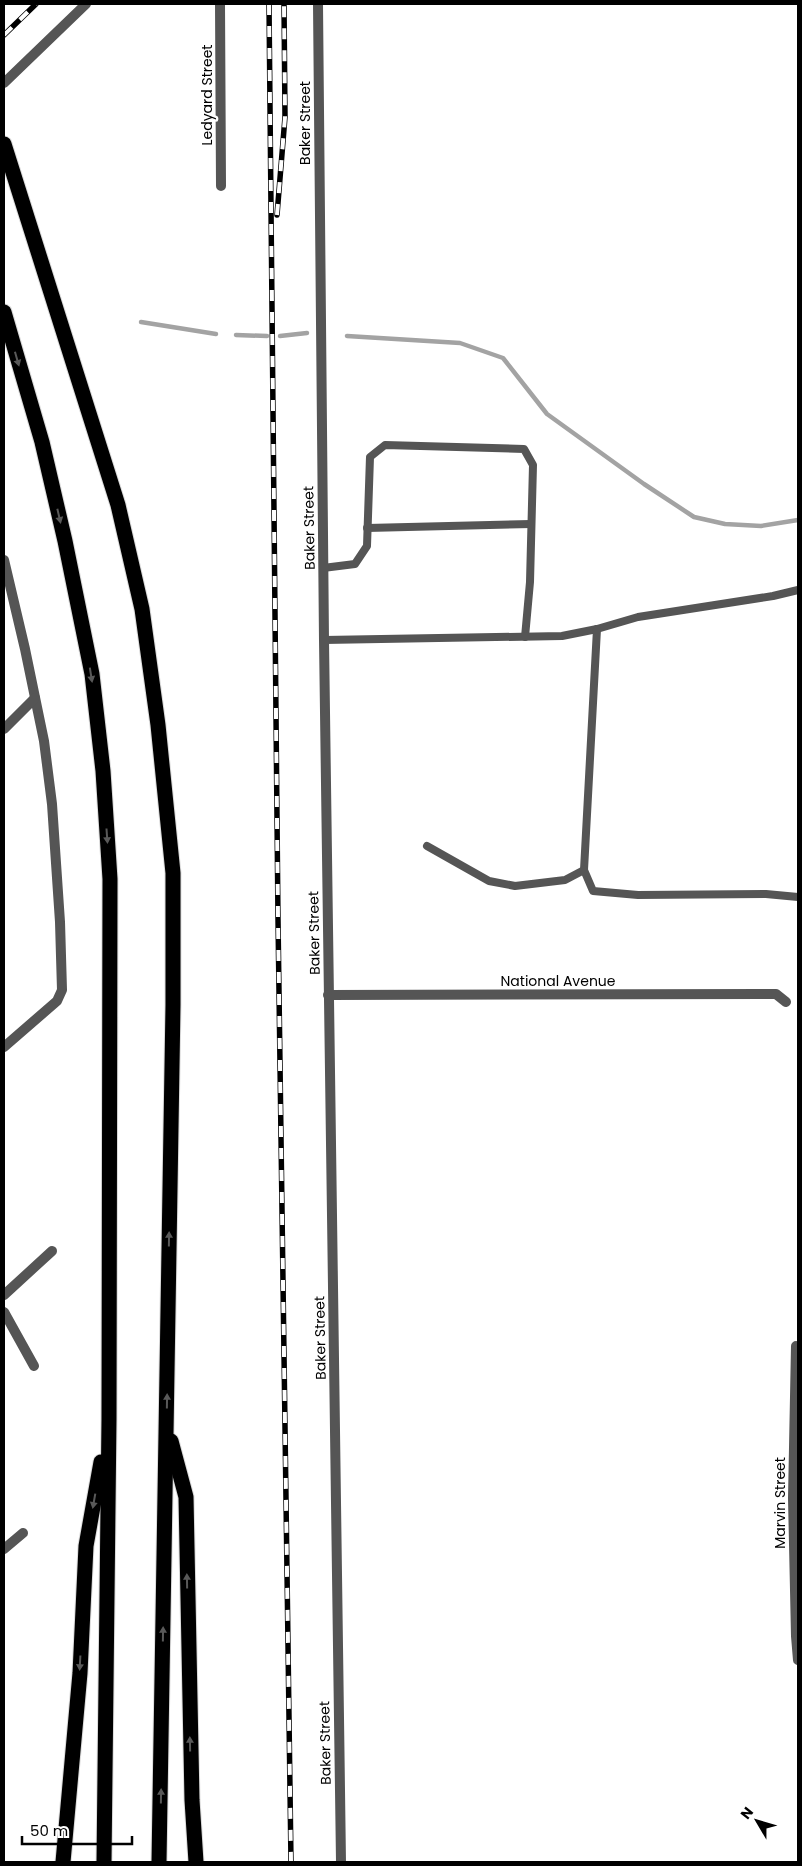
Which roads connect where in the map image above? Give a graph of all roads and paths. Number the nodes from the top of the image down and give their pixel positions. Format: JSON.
{"nodes":[{"id":1,"x":86,"y":4,"type":"edge"},
{"id":2,"x":220,"y":4,"type":"edge"},
{"id":3,"x":318,"y":4,"type":"edge"},
{"id":4,"x":4,"y":84,"type":"edge"},
{"id":5,"x":5,"y":147,"type":"edge"},
{"id":6,"x":221,"y":186,"type":"dead end"},
{"id":7,"x":4,"y":312,"type":"edge"},
{"id":8,"x":531,"y":524,"type":"junction"},
{"id":9,"x":367,"y":528,"type":"junction"},
{"id":10,"x":4,"y":560,"type":"edge"},
{"id":11,"x":323,"y":568,"type":"junction"},
{"id":12,"x":798,"y":590,"type":"edge"},
{"id":13,"x":597,"y":629,"type":"junction"},
{"id":14,"x":526,"y":637,"type":"junction"},
{"id":15,"x":324,"y":640,"type":"junction"},
{"id":16,"x":36,"y":698,"type":"junction"},
{"id":17,"x":4,"y":729,"type":"edge"},
{"id":18,"x":427,"y":846,"type":"dead end"},
{"id":19,"x":584,"y":870,"type":"junction"},
{"id":20,"x":798,"y":897,"type":"edge"},
{"id":21,"x":328,"y":995,"type":"junction"},
{"id":22,"x":786,"y":1002,"type":"dead end"},
{"id":23,"x":4,"y":1047,"type":"edge"},
{"id":24,"x":52,"y":1252,"type":"dead end"},
{"id":25,"x":4,"y":1295,"type":"edge"},
{"id":26,"x":4,"y":1312,"type":"edge"},
{"id":27,"x":796,"y":1346,"type":"dead end"},
{"id":28,"x":34,"y":1366,"type":"dead end"},
{"id":29,"x":109,"y":1419,"type":"junction"},
{"id":30,"x":166,"y":1422,"type":"junction"},
{"id":31,"x":23,"y":1533,"type":"dead end"},
{"id":32,"x":4,"y":1550,"type":"edge"},
{"id":33,"x":798,"y":1660,"type":"edge"},
{"id":34,"x":63,"y":1862,"type":"edge"},
{"id":35,"x":104,"y":1862,"type":"edge"},
{"id":36,"x":160,"y":1862,"type":"edge"},
{"id":37,"x":196,"y":1862,"type":"edge"},
{"id":38,"x":341,"y":1862,"type":"edge"}],
"edges":[{"from":1,"to":4,"type":"street"},
{"from":2,"to":6,"type":"street","name":"Ledyard Street"},
{"from":3,"to":11,"type":"street","name":"Baker Street"},
{"from":30,"to":5,"type":"highway","one_way":true},
{"from":7,"to":29,"type":"highway","one_way":true},
{"from":8,"to":9,"type":"lane"},
{"from":8,"to":9,"type":"lane"},
{"from":8,"to":14,"type":"lane"},
{"from":9,"to":11,"type":"lane"},
{"from":10,"to":16,"type":"street"},
{"from":11,"to":15,"type":"street","name":"Baker Street"},
{"from":12,"to":13,"type":"lane"},
{"from":13,"to":14,"type":"lane"},
{"from":13,"to":19,"type":"lane"},
{"from":14,"to":15,"type":"lane"},
{"from":15,"to":21,"type":"street","name":"Baker Street"},
{"from":16,"to":17,"type":"street"},
{"from":16,"to":23,"type":"street"},
{"from":18,"to":19,"type":"lane"},
{"from":19,"to":20,"type":"lane"},
{"from":21,"to":22,"type":"street","name":"National Avenue"},
{"from":21,"to":38,"type":"street","name":"Baker Street"},
{"from":24,"to":25,"type":"street"},
{"from":26,"to":28,"type":"street"},
{"from":27,"to":33,"type":"street","name":"Marvin Street"},
{"from":29,"to":34,"type":"highway","one_way":true},
{"from":29,"to":35,"type":"highway"},
{"from":36,"to":30,"type":"highway","one_way":true},
{"from":37,"to":30,"type":"highway","one_way":true},
{"from":31,"to":32,"type":"street"}]}
